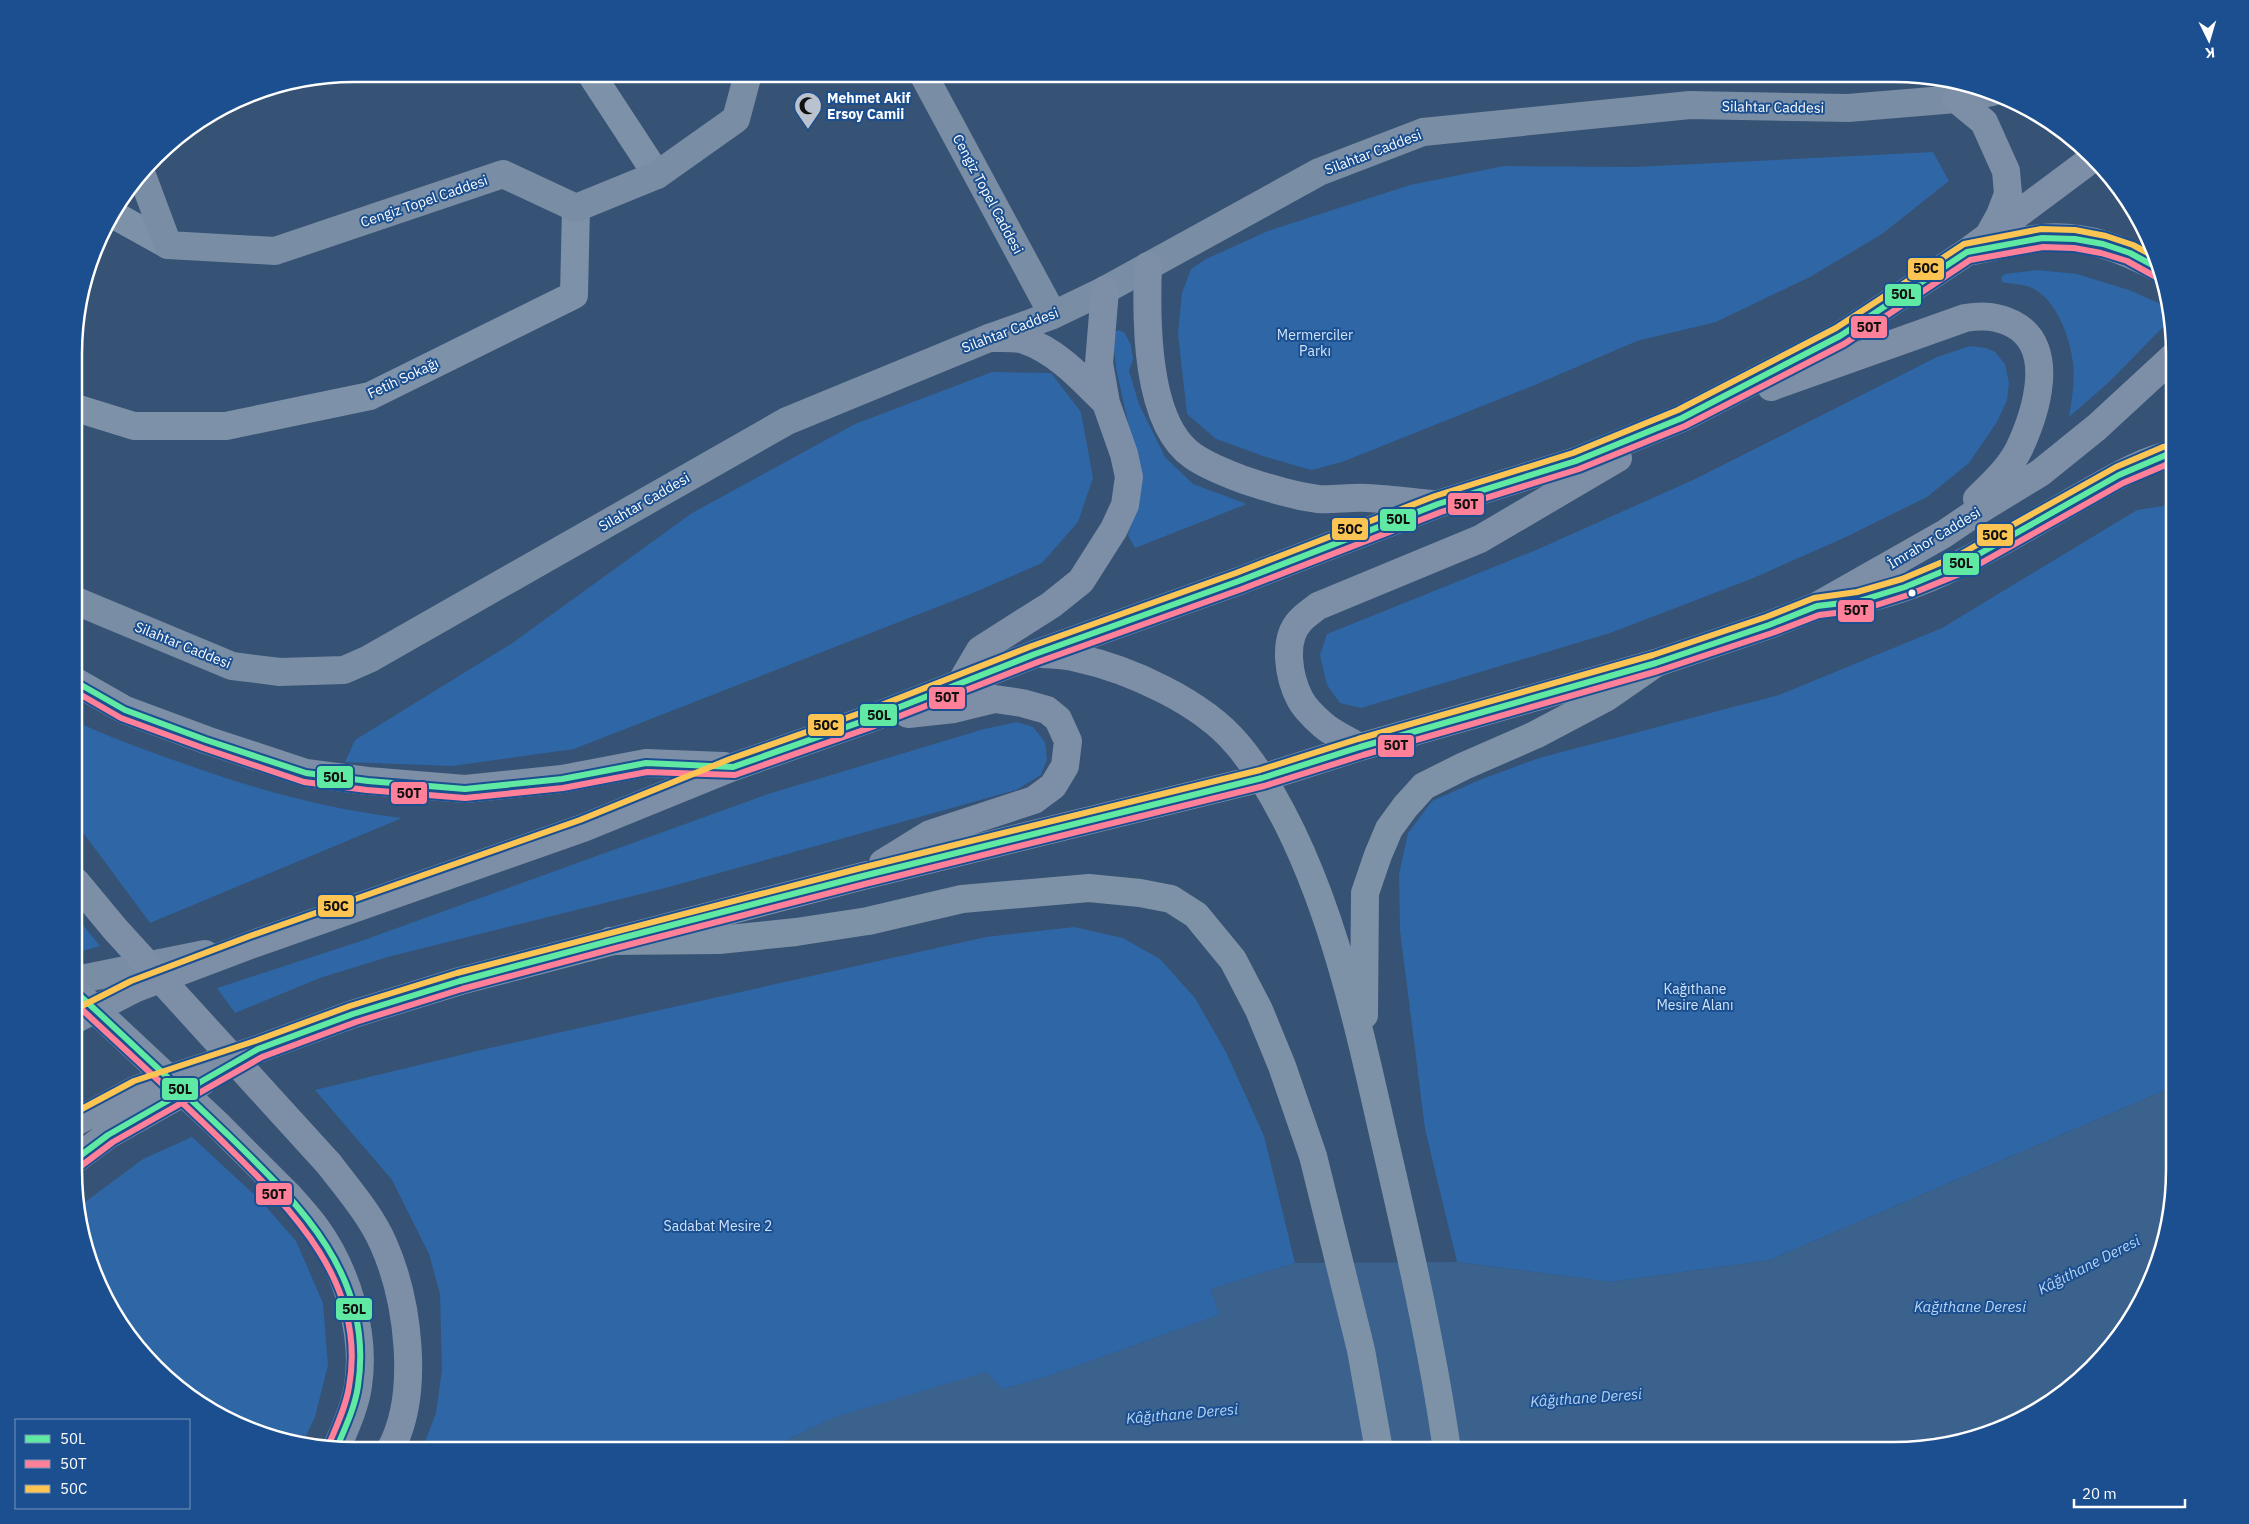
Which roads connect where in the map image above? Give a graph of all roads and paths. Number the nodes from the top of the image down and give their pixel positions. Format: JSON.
{"nodes":[{"id":1,"x":596,"y":83,"type":"edge"},
{"id":2,"x":746,"y":83,"type":"edge"},
{"id":3,"x":928,"y":83,"type":"edge"},
{"id":4,"x":1977,"y":95,"type":"edge"},
{"id":5,"x":1956,"y":100,"type":"junction"},
{"id":6,"x":2087,"y":162,"type":"edge"},
{"id":7,"x":657,"y":175,"type":"junction"},
{"id":8,"x":144,"y":182,"type":"edge"},
{"id":9,"x":576,"y":208,"type":"junction"},
{"id":10,"x":119,"y":218,"type":"edge"},
{"id":11,"x":1978,"y":244,"type":"junction"},
{"id":12,"x":168,"y":245,"type":"junction"},
{"id":13,"x":2151,"y":264,"type":"edge"},
{"id":14,"x":1148,"y":266,"type":"junction"},
{"id":15,"x":1105,"y":290,"type":"junction"},
{"id":16,"x":1053,"y":315,"type":"junction"},
{"id":17,"x":989,"y":338,"type":"junction"},
{"id":18,"x":2166,"y":363,"type":"edge"},
{"id":19,"x":1106,"y":403,"type":"junction"},
{"id":20,"x":83,"y":410,"type":"edge"},
{"id":21,"x":1682,"y":418,"type":"junction"},
{"id":22,"x":2166,"y":455,"type":"edge"},
{"id":23,"x":1438,"y":504,"type":"junction"},
{"id":24,"x":1944,"y":534,"type":"junction"},
{"id":25,"x":83,"y":604,"type":"edge"},
{"id":26,"x":1817,"y":606,"type":"junction"},
{"id":27,"x":1035,"y":654,"type":"junction"},
{"id":28,"x":1656,"y":663,"type":"junction"},
{"id":29,"x":960,"y":684,"type":"junction"},
{"id":30,"x":83,"y":686,"type":"edge"},
{"id":31,"x":869,"y":719,"type":"junction"},
{"id":32,"x":1360,"y":747,"type":"junction"},
{"id":33,"x":733,"y":767,"type":"junction"},
{"id":34,"x":1262,"y":778,"type":"junction"},
{"id":35,"x":863,"y":876,"type":"junction"},
{"id":36,"x":83,"y":890,"type":"edge"},
{"id":37,"x":610,"y":941,"type":"junction"},
{"id":38,"x":253,"y":944,"type":"junction"},
{"id":39,"x":83,"y":979,"type":"edge"},
{"id":40,"x":83,"y":999,"type":"edge"},
{"id":41,"x":83,"y":1015,"type":"edge"},
{"id":42,"x":258,"y":1049,"type":"junction"},
{"id":43,"x":1364,"y":1052,"type":"junction"},
{"id":44,"x":83,"y":1118,"type":"edge"},
{"id":45,"x":83,"y":1154,"type":"edge"},
{"id":46,"x":340,"y":1441,"type":"edge"},
{"id":47,"x":393,"y":1442,"type":"edge"},
{"id":48,"x":1378,"y":1442,"type":"edge"},
{"id":49,"x":1447,"y":1442,"type":"edge"}],
"edges":[{"from":1,"to":7,"type":"street"},
{"from":2,"to":7,"type":"main road"},
{"from":3,"to":16,"type":"main road","name":"Cengiz Topel Caddesi"},
{"from":4,"to":5,"type":"main road","name":"Silahtar Caddesi"},
{"from":5,"to":11,"type":"main road"},
{"from":5,"to":14,"type":"main road","name":"Silahtar Caddesi"},
{"from":6,"to":11,"type":"main road"},
{"from":7,"to":9,"type":"main road"},
{"from":8,"to":12,"type":"main road"},
{"from":9,"to":12,"type":"main road","name":"Cengiz Topel Caddesi"},
{"from":9,"to":20,"type":"street","name":"Fetih Sokağı"},
{"from":10,"to":12,"type":"street"},
{"from":11,"to":13,"type":"main road"},
{"from":11,"to":21,"type":"main road"},
{"from":14,"to":15,"type":"main road","name":"Silahtar Caddesi"},
{"from":14,"to":23,"type":"main road"},
{"from":15,"to":16,"type":"main road","name":"Silahtar Caddesi"},
{"from":15,"to":19,"type":"main road"},
{"from":16,"to":17,"type":"main road","name":"Silahtar Caddesi"},
{"from":17,"to":19,"type":"main road"},
{"from":17,"to":25,"type":"main road","name":"Silahtar Caddesi"},
{"from":18,"to":24,"type":"main road","name":"İmrahor Caddesi"},
{"from":19,"to":29,"type":"main road"},
{"from":21,"to":23,"type":"main road"},
{"from":21,"to":24,"type":"main road"},
{"from":21,"to":32,"type":"main road"},
{"from":22,"to":26,"type":"main road"},
{"from":23,"to":27,"type":"main road"},
{"from":24,"to":26,"type":"main road","name":"İmrahor Caddesi"},
{"from":26,"to":28,"type":"main road","name":"İmrahor Caddesi"},
{"from":27,"to":29,"type":"main road"},
{"from":27,"to":34,"type":"main road"},
{"from":28,"to":32,"type":"main road","name":"İmrahor Caddesi"},
{"from":28,"to":43,"type":"highway"},
{"from":29,"to":31,"type":"main road"},
{"from":30,"to":33,"type":"main road"},
{"from":31,"to":33,"type":"main road"},
{"from":31,"to":35,"type":"main road"},
{"from":32,"to":34,"type":"main road","name":"İmrahor Caddesi"},
{"from":33,"to":38,"type":"main road"},
{"from":34,"to":35,"type":"main road","name":"İmrahor Caddesi"},
{"from":34,"to":43,"type":"highway"},
{"from":35,"to":37,"type":"main road","name":"İmrahor Caddesi"},
{"from":36,"to":47,"type":"main road","bridge":true},
{"from":37,"to":42,"type":"main road","name":"İmrahor Caddesi"},
{"from":37,"to":48,"type":"highway"},
{"from":38,"to":39,"type":"main road"},
{"from":38,"to":41,"type":"main road"},
{"from":40,"to":46,"type":"main road","bridge":true},
{"from":42,"to":44,"type":"main road","name":"İmrahor Caddesi"},
{"from":42,"to":45,"type":"main road"},
{"from":43,"to":49,"type":"highway"}]}
